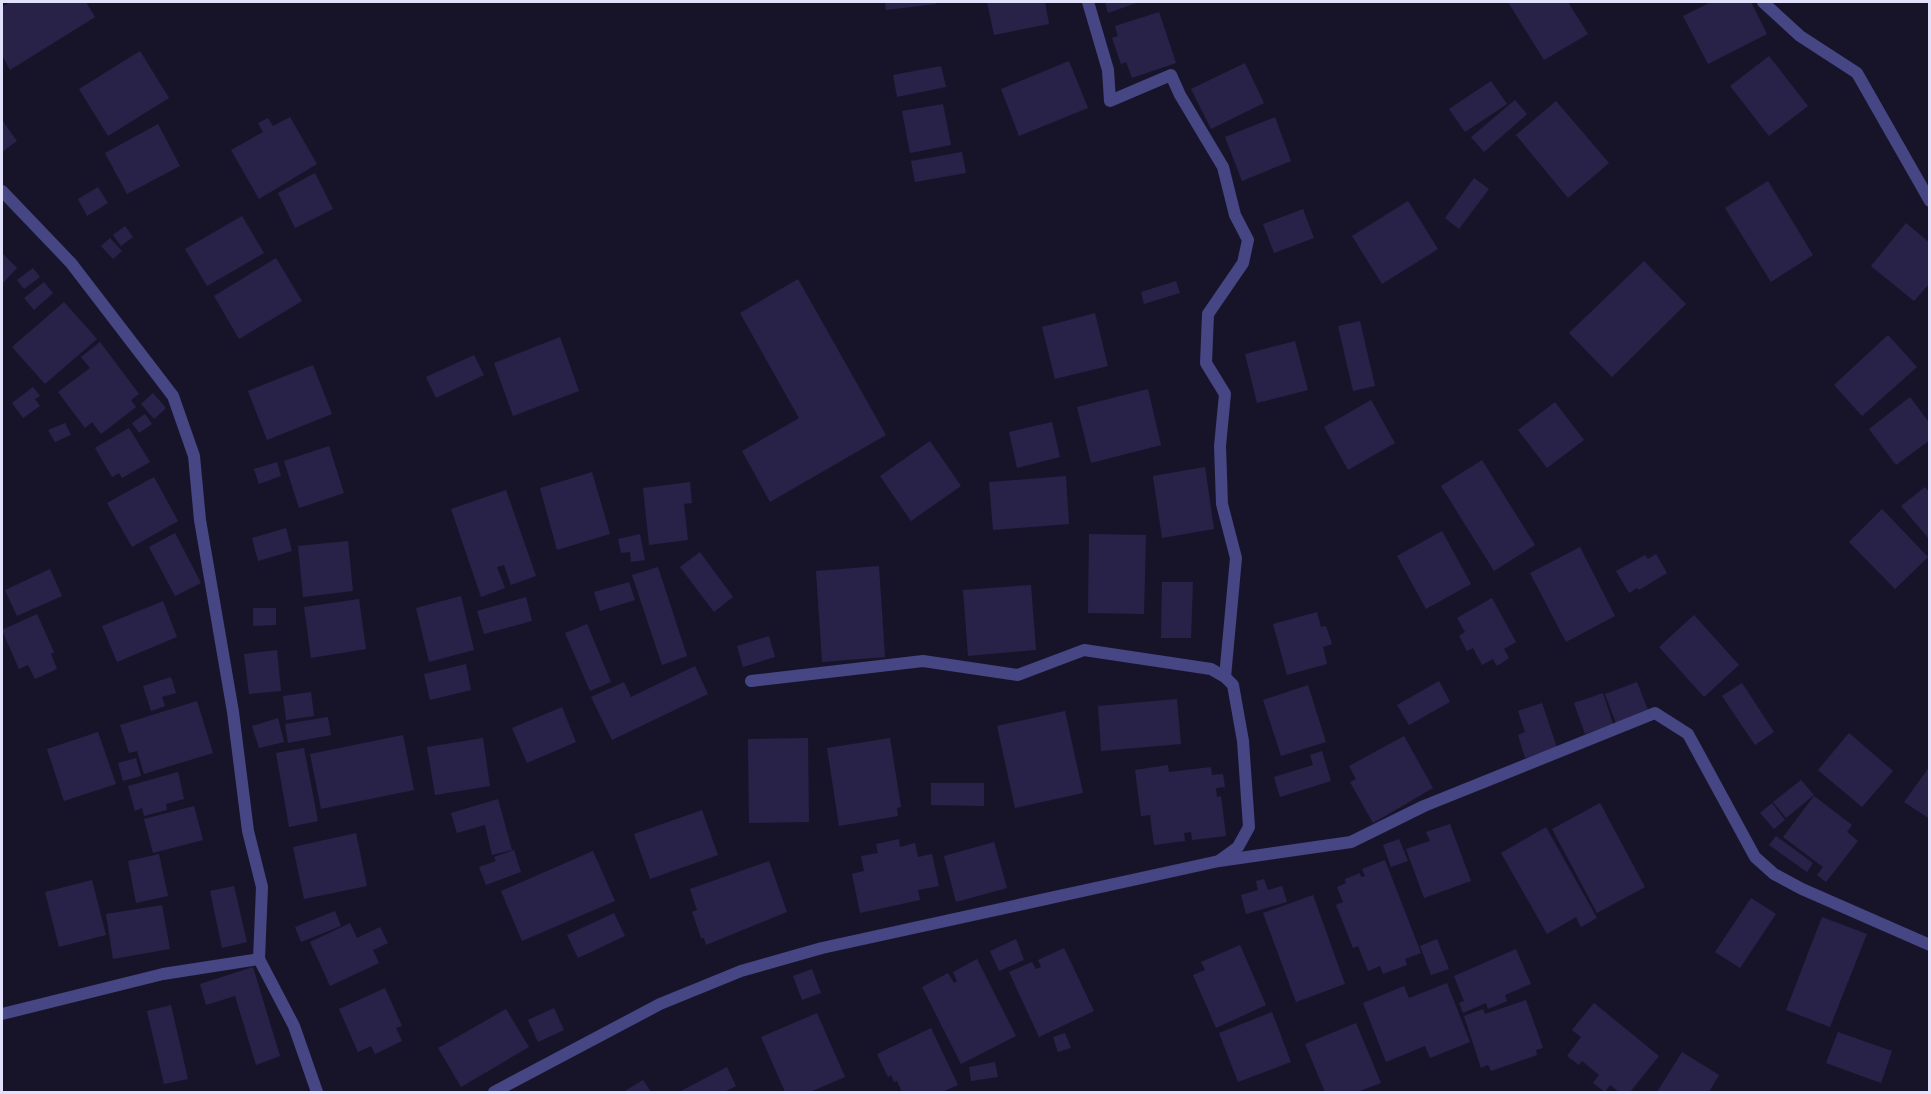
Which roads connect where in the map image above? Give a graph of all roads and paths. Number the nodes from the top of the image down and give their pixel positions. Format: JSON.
{"nodes":[{"id":1,"x":1088,"y":2,"type":"edge"},
{"id":2,"x":1763,"y":2,"type":"edge"},
{"id":3,"x":2,"y":191,"type":"edge"},
{"id":4,"x":1929,"y":201,"type":"edge"},
{"id":5,"x":1225,"y":677,"type":"junction"},
{"id":6,"x":751,"y":681,"type":"dead end"},
{"id":7,"x":1219,"y":861,"type":"junction"},
{"id":8,"x":1929,"y":945,"type":"edge"},
{"id":9,"x":259,"y":958,"type":"junction"},
{"id":10,"x":2,"y":1014,"type":"edge"},
{"id":11,"x":317,"y":1092,"type":"edge"},
{"id":12,"x":494,"y":1092,"type":"edge"}],
"edges":[{"from":1,"to":5,"type":"street"},
{"from":2,"to":4,"type":"street"},
{"from":3,"to":9,"type":"street"},
{"from":5,"to":6,"type":"street"},
{"from":5,"to":7,"type":"street"},
{"from":7,"to":8,"type":"street"},
{"from":7,"to":12,"type":"street"},
{"from":9,"to":10,"type":"street"},
{"from":9,"to":11,"type":"street"}]}
